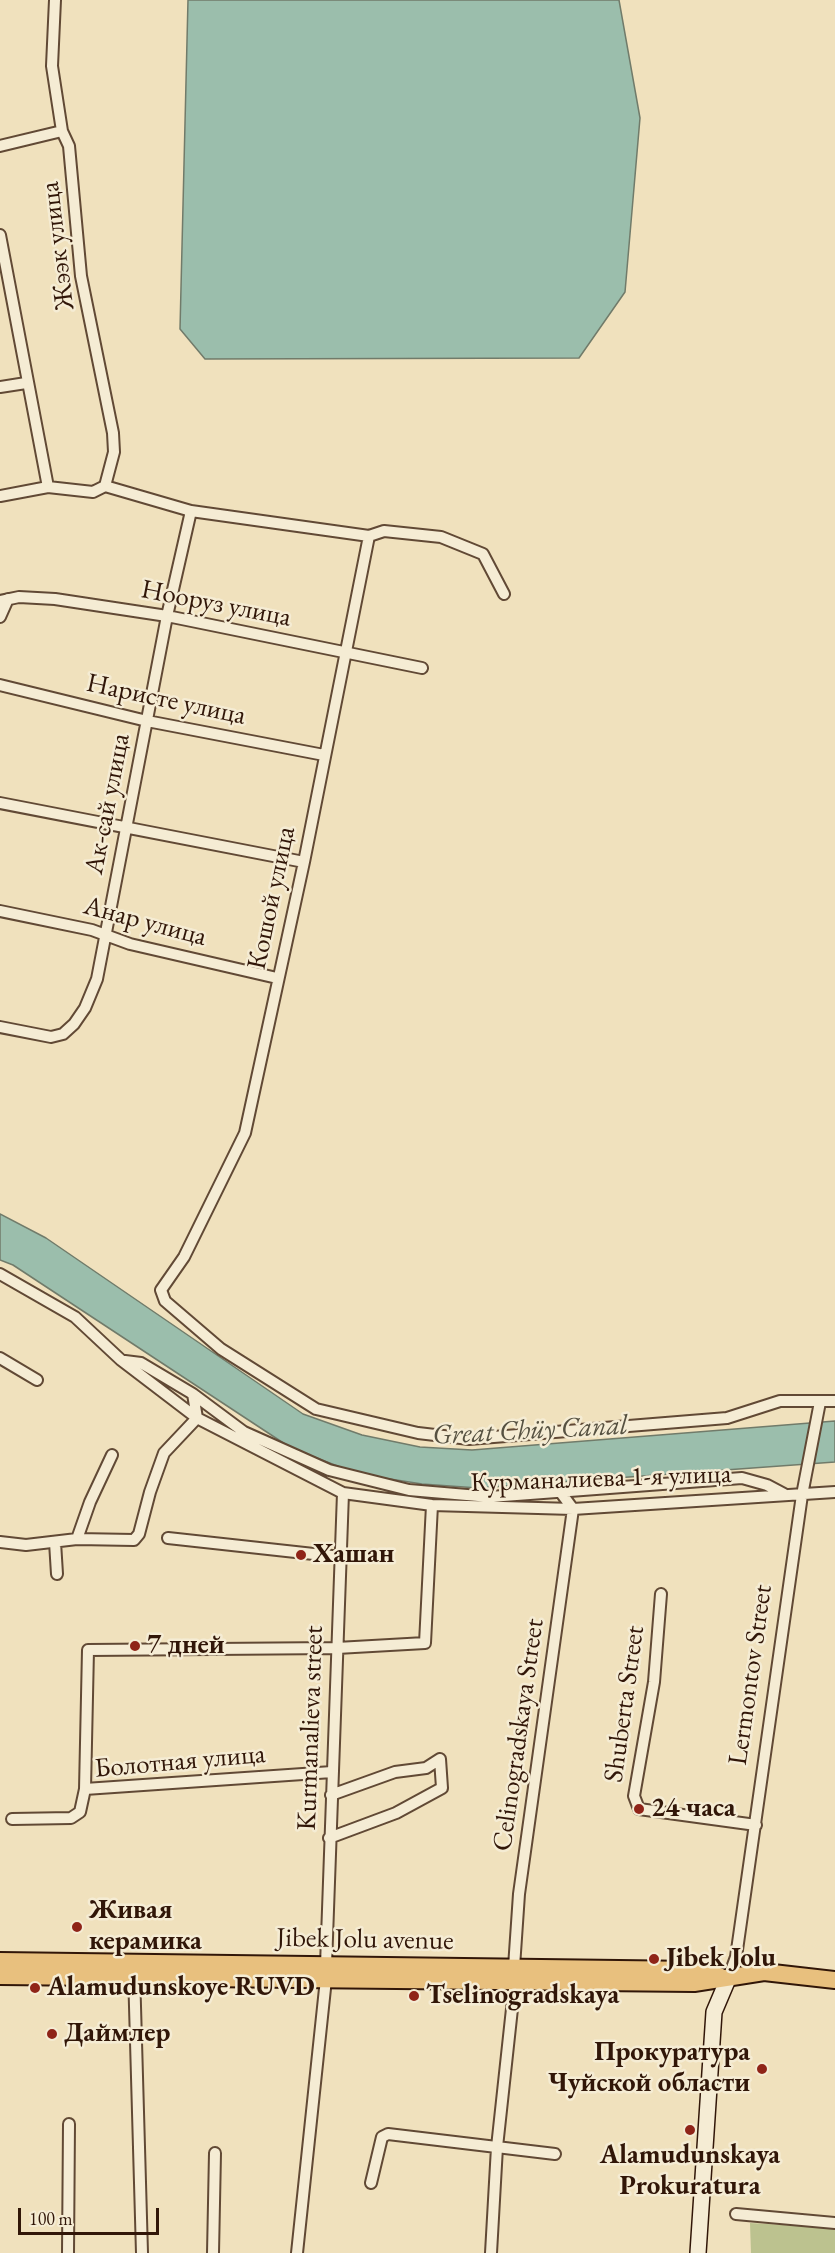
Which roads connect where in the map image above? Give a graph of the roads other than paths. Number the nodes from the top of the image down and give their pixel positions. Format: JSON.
{"nodes":[{"id":1,"x":55,"y":0,"type":"edge"},
{"id":2,"x":62,"y":130,"type":"junction"},
{"id":3,"x":0,"y":146,"type":"edge"},
{"id":4,"x":0,"y":235,"type":"edge"},
{"id":5,"x":4,"y":277,"type":"edge"},
{"id":6,"x":26,"y":382,"type":"junction"},
{"id":7,"x":0,"y":387,"type":"edge"},
{"id":8,"x":105,"y":486,"type":"junction"},
{"id":9,"x":48,"y":487,"type":"junction"},
{"id":10,"x":0,"y":496,"type":"edge"},
{"id":11,"x":191,"y":511,"type":"junction"},
{"id":12,"x":369,"y":536,"type":"junction"},
{"id":13,"x":504,"y":594,"type":"dead end"},
{"id":14,"x":4,"y":600,"type":"edge"},
{"id":15,"x":166,"y":616,"type":"junction"},
{"id":16,"x":0,"y":617,"type":"edge"},
{"id":17,"x":345,"y":651,"type":"junction"},
{"id":18,"x":422,"y":668,"type":"dead end"},
{"id":19,"x":0,"y":685,"type":"edge"},
{"id":20,"x":147,"y":721,"type":"junction"},
{"id":21,"x":324,"y":755,"type":"junction"},
{"id":22,"x":0,"y":803,"type":"edge"},
{"id":23,"x":125,"y":827,"type":"junction"},
{"id":24,"x":304,"y":862,"type":"junction"},
{"id":25,"x":0,"y":911,"type":"edge"},
{"id":26,"x":105,"y":935,"type":"junction"},
{"id":27,"x":278,"y":978,"type":"junction"},
{"id":28,"x":0,"y":1027,"type":"edge"},
{"id":29,"x":0,"y":1274,"type":"edge"},
{"id":30,"x":0,"y":1358,"type":"edge"},
{"id":31,"x":121,"y":1360,"type":"junction"},
{"id":32,"x":37,"y":1380,"type":"dead end"},
{"id":33,"x":193,"y":1394,"type":"junction"},
{"id":34,"x":835,"y":1401,"type":"edge"},
{"id":35,"x":819,"y":1407,"type":"junction"},
{"id":36,"x":197,"y":1418,"type":"junction"},
{"id":37,"x":112,"y":1455,"type":"dead end"},
{"id":38,"x":329,"y":1470,"type":"junction"},
{"id":39,"x":835,"y":1484,"type":"edge"},
{"id":40,"x":558,"y":1490,"type":"junction"},
{"id":41,"x":835,"y":1491,"type":"edge"},
{"id":42,"x":343,"y":1493,"type":"junction"},
{"id":43,"x":802,"y":1495,"type":"junction"},
{"id":44,"x":786,"y":1496,"type":"junction"},
{"id":45,"x":432,"y":1505,"type":"junction"},
{"id":46,"x":573,"y":1509,"type":"junction"},
{"id":47,"x":168,"y":1538,"type":"dead end"},
{"id":48,"x":77,"y":1539,"type":"junction"},
{"id":49,"x":0,"y":1542,"type":"edge"},
{"id":50,"x":56,"y":1542,"type":"junction"},
{"id":51,"x":341,"y":1557,"type":"junction"},
{"id":52,"x":57,"y":1574,"type":"dead end"},
{"id":53,"x":661,"y":1594,"type":"dead end"},
{"id":54,"x":337,"y":1648,"type":"junction"},
{"id":55,"x":332,"y":1772,"type":"junction"},
{"id":56,"x":85,"y":1789,"type":"junction"},
{"id":57,"x":331,"y":1795,"type":"junction"},
{"id":58,"x":12,"y":1819,"type":"dead end"},
{"id":59,"x":756,"y":1825,"type":"junction"},
{"id":60,"x":329,"y":1838,"type":"junction"},
{"id":61,"x":0,"y":1961,"type":"edge"},
{"id":62,"x":134,"y":1970,"type":"junction"},
{"id":63,"x":326,"y":1972,"type":"junction"},
{"id":64,"x":515,"y":1974,"type":"junction"},
{"id":65,"x":0,"y":1976,"type":"edge"},
{"id":66,"x":728,"y":1979,"type":"junction"},
{"id":67,"x":835,"y":1980,"type":"edge"},
{"id":68,"x":69,"y":2124,"type":"dead end"},
{"id":69,"x":497,"y":2147,"type":"junction"},
{"id":70,"x":215,"y":2153,"type":"dead end"},
{"id":71,"x":555,"y":2154,"type":"dead end"},
{"id":72,"x":371,"y":2183,"type":"dead end"},
{"id":73,"x":736,"y":2214,"type":"dead end"},
{"id":74,"x":835,"y":2223,"type":"edge"},
{"id":75,"x":68,"y":2253,"type":"edge"},
{"id":76,"x":142,"y":2253,"type":"edge"},
{"id":77,"x":213,"y":2253,"type":"edge"},
{"id":78,"x":297,"y":2253,"type":"edge"},
{"id":79,"x":491,"y":2253,"type":"edge"},
{"id":80,"x":698,"y":2253,"type":"edge"}],
"edges":[{"from":1,"to":2,"type":"street","name":"Жээк улица"},
{"from":2,"to":3,"type":"street"},
{"from":2,"to":8,"type":"street","name":"Жээк улица"},
{"from":4,"to":5,"type":"street"},
{"from":5,"to":6,"type":"street"},
{"from":6,"to":7,"type":"street"},
{"from":6,"to":9,"type":"street"},
{"from":8,"to":9,"type":"street"},
{"from":8,"to":11,"type":"street"},
{"from":9,"to":10,"type":"street"},
{"from":11,"to":12,"type":"street"},
{"from":11,"to":15,"type":"street","name":"Ак-сай улица"},
{"from":12,"to":13,"type":"street"},
{"from":12,"to":17,"type":"street","name":"Кошой улица"},
{"from":14,"to":15,"type":"street","name":"Нооруз улица"},
{"from":14,"to":16,"type":"street"},
{"from":15,"to":17,"type":"street","name":"Нооруз улица"},
{"from":15,"to":20,"type":"street","name":"Ак-сай улица"},
{"from":17,"to":18,"type":"street","name":"Нооруз улица"},
{"from":17,"to":21,"type":"street","name":"Кошой улица"},
{"from":19,"to":20,"type":"street","name":"Наристе улица"},
{"from":20,"to":21,"type":"street","name":"Наристе улица"},
{"from":20,"to":23,"type":"street","name":"Ак-сай улица"},
{"from":21,"to":24,"type":"street","name":"Кошой улица"},
{"from":22,"to":23,"type":"street"},
{"from":23,"to":24,"type":"street"},
{"from":23,"to":26,"type":"street","name":"Ак-сай улица"},
{"from":24,"to":27,"type":"street","name":"Кошой улица"},
{"from":25,"to":26,"type":"street","name":"Анар улица"},
{"from":26,"to":27,"type":"street","name":"Анар улица"},
{"from":26,"to":28,"type":"street","name":"Ак-сай улица"},
{"from":27,"to":35,"type":"street","name":"Кошой улица"},
{"from":29,"to":31,"type":"street","name":"Курманалиева 1-я улица"},
{"from":30,"to":32,"type":"street"},
{"from":31,"to":33,"type":"street"},
{"from":31,"to":36,"type":"street","name":"Курманалиева 1-я улица"},
{"from":33,"to":36,"type":"street"},
{"from":33,"to":38,"type":"street"},
{"from":34,"to":35,"type":"street","name":"Кошой улица"},
{"from":35,"to":43,"type":"street","name":"Lermontov Street"},
{"from":36,"to":42,"type":"street","name":"Курманалиева 1-я улица"},
{"from":36,"to":48,"type":"street"},
{"from":37,"to":48,"type":"street"},
{"from":38,"to":40,"type":"street"},
{"from":38,"to":42,"type":"street"},
{"from":39,"to":43,"type":"street"},
{"from":40,"to":44,"type":"street"},
{"from":40,"to":46,"type":"street"},
{"from":41,"to":43,"type":"street"},
{"from":42,"to":45,"type":"street","name":"Курманалиева 1-я улица"},
{"from":42,"to":51,"type":"street","name":"Kurmanalieva street"},
{"from":43,"to":44,"type":"street","name":"Курманалиева 1-я улица"},
{"from":43,"to":59,"type":"street","name":"Lermontov Street"},
{"from":44,"to":46,"type":"street","name":"Курманалиева 1-я улица"},
{"from":45,"to":46,"type":"street","name":"Курманалиева 1-я улица"},
{"from":45,"to":54,"type":"street"},
{"from":46,"to":64,"type":"street","name":"Celinogradskaya Street"},
{"from":47,"to":51,"type":"street"},
{"from":48,"to":50,"type":"street"},
{"from":49,"to":50,"type":"street"},
{"from":50,"to":52,"type":"street"},
{"from":51,"to":54,"type":"street","name":"Kurmanalieva street"},
{"from":53,"to":59,"type":"street","name":"Shuberta Street"},
{"from":54,"to":55,"type":"street","name":"Kurmanalieva street"},
{"from":54,"to":56,"type":"street"},
{"from":55,"to":56,"type":"street","name":"Болотная улица"},
{"from":55,"to":57,"type":"street","name":"Kurmanalieva street"},
{"from":56,"to":58,"type":"street","name":"Болотная улица"},
{"from":57,"to":60,"type":"street","name":"Kurmanalieva street"},
{"from":57,"to":60,"type":"street"},
{"from":59,"to":66,"type":"street","name":"Lermontov Street"},
{"from":60,"to":63,"type":"street","name":"Kurmanalieva street"},
{"from":61,"to":62,"type":"main road","name":"Jibek Jolu avenue"},
{"from":62,"to":63,"type":"main road","name":"Jibek Jolu avenue"},
{"from":62,"to":65,"type":"main road","name":"Jibek Jolu avenue"},
{"from":62,"to":76,"type":"street"},
{"from":63,"to":64,"type":"main road","name":"Jibek Jolu avenue"},
{"from":63,"to":78,"type":"street","name":"Kurmanalieva street"},
{"from":64,"to":66,"type":"main road","name":"Jibek Jolu avenue"},
{"from":64,"to":69,"type":"street","name":"Celinogradskaya Street"},
{"from":66,"to":67,"type":"main road","name":"Jibek Jolu avenue"},
{"from":66,"to":80,"type":"main road","name":"Lermontov Street"},
{"from":68,"to":75,"type":"street"},
{"from":69,"to":71,"type":"street"},
{"from":69,"to":72,"type":"street"},
{"from":69,"to":79,"type":"street","name":"Celinogradskaya Street"},
{"from":70,"to":77,"type":"street"},
{"from":73,"to":74,"type":"street"}]}
